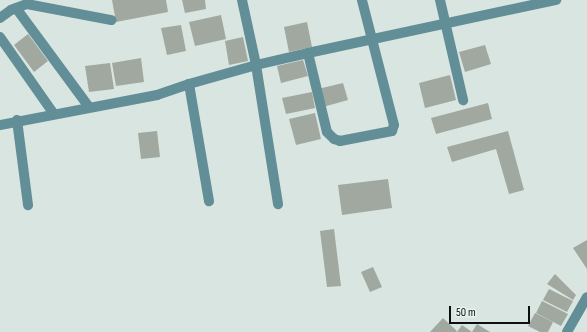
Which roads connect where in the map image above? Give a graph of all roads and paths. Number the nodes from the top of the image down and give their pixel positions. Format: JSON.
{"nodes":[{"id":1,"x":242,"y":0,"type":"edge"},
{"id":2,"x":362,"y":0,"type":"edge"},
{"id":3,"x":440,"y":0,"type":"edge"},
{"id":4,"x":556,"y":0,"type":"edge"},
{"id":5,"x":522,"y":3,"type":"edge"},
{"id":6,"x":16,"y":8,"type":"junction"},
{"id":7,"x":0,"y":18,"type":"edge"},
{"id":8,"x":111,"y":20,"type":"dead end"},
{"id":9,"x":445,"y":23,"type":"junction"},
{"id":10,"x":0,"y":38,"type":"edge"},
{"id":11,"x":371,"y":39,"type":"junction"},
{"id":12,"x":308,"y":53,"type":"junction"},
{"id":13,"x":256,"y":66,"type":"junction"},
{"id":14,"x":189,"y":84,"type":"junction"},
{"id":15,"x":463,"y":100,"type":"dead end"},
{"id":16,"x":89,"y":107,"type":"junction"},
{"id":17,"x":54,"y":114,"type":"junction"},
{"id":18,"x":17,"y":120,"type":"junction"},
{"id":19,"x":0,"y":125,"type":"edge"},
{"id":20,"x":209,"y":201,"type":"dead end"},
{"id":21,"x":278,"y":204,"type":"dead end"},
{"id":22,"x":28,"y":205,"type":"dead end"},
{"id":23,"x":587,"y":297,"type":"edge"},
{"id":24,"x":567,"y":332,"type":"edge"}],
"edges":[{"from":1,"to":13,"type":"street"},
{"from":2,"to":11,"type":"street"},
{"from":3,"to":9,"type":"street"},
{"from":4,"to":5,"type":"street"},
{"from":5,"to":9,"type":"street"},
{"from":6,"to":7,"type":"street"},
{"from":6,"to":8,"type":"street"},
{"from":6,"to":16,"type":"street"},
{"from":9,"to":11,"type":"street"},
{"from":9,"to":15,"type":"street"},
{"from":10,"to":17,"type":"street"},
{"from":11,"to":12,"type":"street"},
{"from":11,"to":12,"type":"street"},
{"from":12,"to":13,"type":"street"},
{"from":13,"to":14,"type":"street"},
{"from":13,"to":21,"type":"street"},
{"from":14,"to":16,"type":"street"},
{"from":14,"to":20,"type":"street"},
{"from":16,"to":17,"type":"street"},
{"from":17,"to":18,"type":"street"},
{"from":18,"to":19,"type":"street"},
{"from":18,"to":22,"type":"street"},
{"from":23,"to":24,"type":"street"}]}
